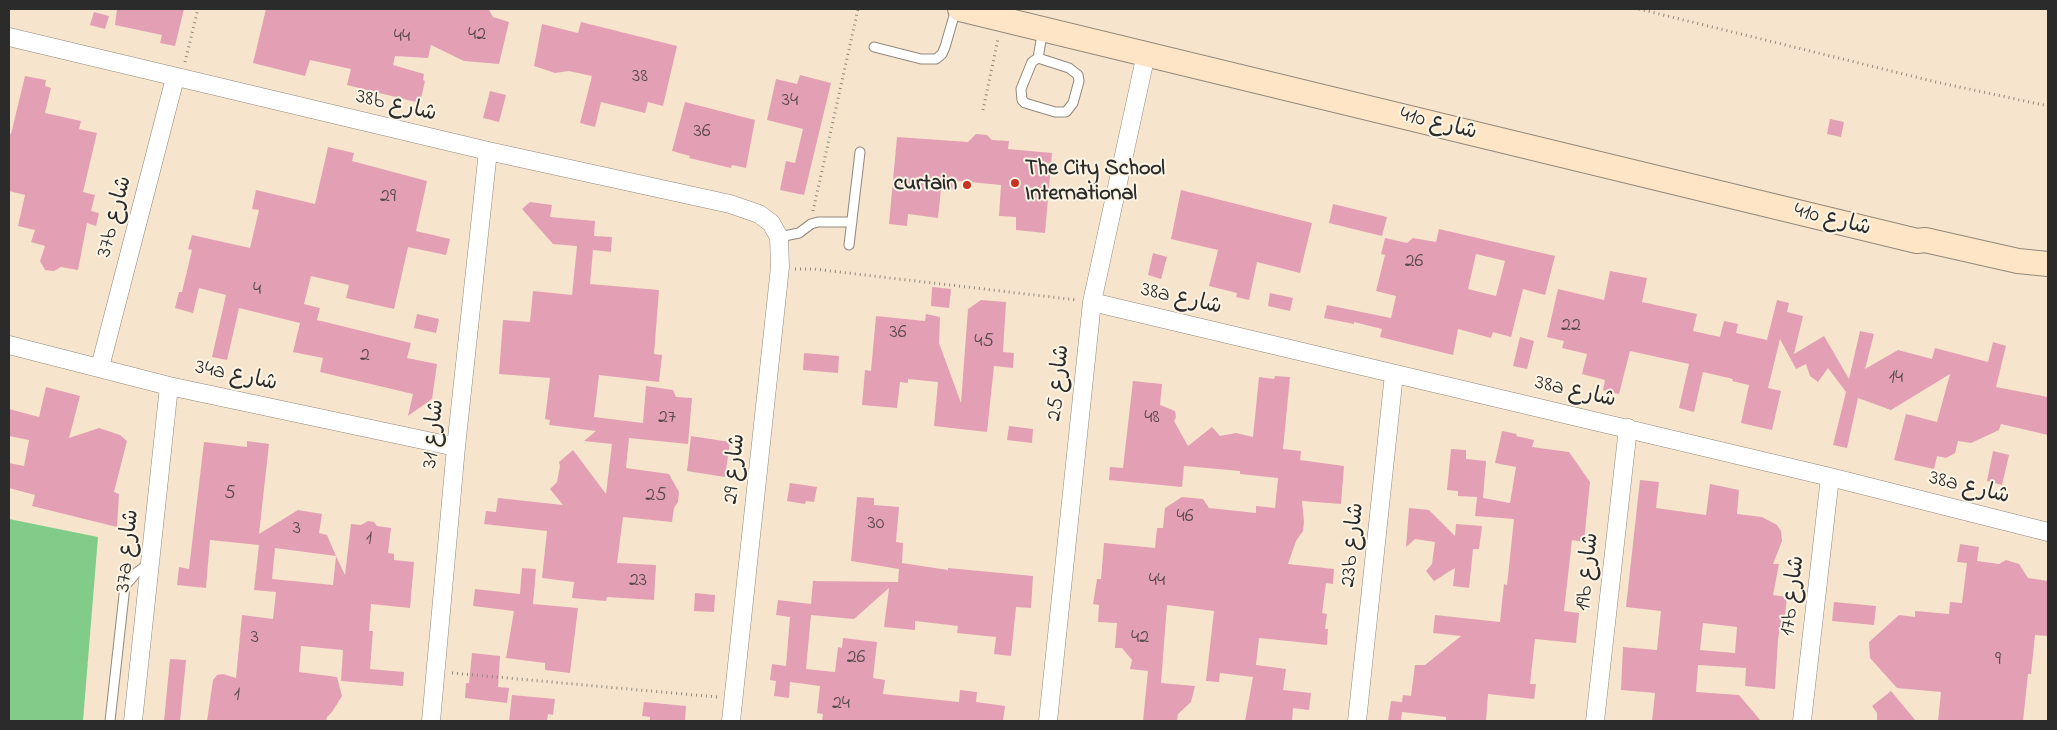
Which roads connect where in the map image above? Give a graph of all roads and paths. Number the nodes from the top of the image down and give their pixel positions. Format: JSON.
{"nodes":[{"id":1,"x":198,"y":9,"type":"edge"},
{"id":2,"x":858,"y":9,"type":"edge"},
{"id":3,"x":958,"y":9,"type":"edge"},
{"id":4,"x":1638,"y":9,"type":"edge"},
{"id":5,"x":1002,"y":19,"type":"junction"},
{"id":6,"x":1043,"y":29,"type":"junction"},
{"id":7,"x":9,"y":37,"type":"edge"},
{"id":8,"x":874,"y":47,"type":"dead end"},
{"id":9,"x":1146,"y":54,"type":"junction"},
{"id":10,"x":1038,"y":58,"type":"junction"},
{"id":11,"x":178,"y":79,"type":"junction"},
{"id":12,"x":2048,"y":106,"type":"edge"},
{"id":13,"x":983,"y":110,"type":"dead end"},
{"id":14,"x":488,"y":151,"type":"junction"},
{"id":15,"x":860,"y":152,"type":"dead end"},
{"id":16,"x":852,"y":222,"type":"junction"},
{"id":17,"x":811,"y":224,"type":"junction"},
{"id":18,"x":775,"y":230,"type":"junction"},
{"id":19,"x":1917,"y":241,"type":"junction"},
{"id":20,"x":849,"y":245,"type":"dead end"},
{"id":21,"x":2048,"y":264,"type":"edge"},
{"id":22,"x":780,"y":267,"type":"junction"},
{"id":23,"x":2048,"y":277,"type":"edge"},
{"id":24,"x":1092,"y":302,"type":"junction"},
{"id":25,"x":9,"y":345,"type":"edge"},
{"id":26,"x":100,"y":367,"type":"junction"},
{"id":27,"x":1394,"y":374,"type":"junction"},
{"id":28,"x":169,"y":386,"type":"junction"},
{"id":29,"x":1628,"y":428,"type":"junction"},
{"id":30,"x":456,"y":447,"type":"junction"},
{"id":31,"x":1830,"y":477,"type":"junction"},
{"id":32,"x":2048,"y":532,"type":"edge"},
{"id":33,"x":150,"y":563,"type":"junction"},
{"id":34,"x":436,"y":672,"type":"junction"},
{"id":35,"x":733,"y":698,"type":"junction"},
{"id":36,"x":110,"y":721,"type":"edge"},
{"id":37,"x":134,"y":721,"type":"edge"},
{"id":38,"x":431,"y":721,"type":"edge"},
{"id":39,"x":731,"y":721,"type":"edge"},
{"id":40,"x":1048,"y":721,"type":"edge"},
{"id":41,"x":1357,"y":721,"type":"edge"},
{"id":42,"x":1596,"y":721,"type":"edge"},
{"id":43,"x":1802,"y":721,"type":"edge"}],
"edges":[{"from":1,"to":11,"type":"path"},
{"from":2,"to":17,"type":"path"},
{"from":3,"to":5,"type":"street","name":"شارع 410"},
{"from":3,"to":8,"type":"lane"},
{"from":4,"to":12,"type":"path"},
{"from":5,"to":6,"type":"street","name":"شارع 410"},
{"from":5,"to":13,"type":"path"},
{"from":6,"to":9,"type":"street","name":"شارع 410"},
{"from":6,"to":10,"type":"lane"},
{"from":7,"to":11,"type":"street","name":"38b شارع"},
{"from":9,"to":19,"type":"street","name":"شارع 410"},
{"from":9,"to":24,"type":"street","name":"شارع 25"},
{"from":10,"to":10,"type":"lane"},
{"from":11,"to":14,"type":"street","name":"38b شارع"},
{"from":11,"to":26,"type":"street","name":"37b شارع"},
{"from":14,"to":18,"type":"street","name":"38b شارع"},
{"from":14,"to":30,"type":"street","name":"شارع 31"},
{"from":15,"to":16,"type":"lane"},
{"from":16,"to":17,"type":"lane"},
{"from":16,"to":20,"type":"lane"},
{"from":17,"to":18,"type":"lane"},
{"from":18,"to":22,"type":"street","name":"شارع 29"},
{"from":19,"to":21,"type":"street","name":"شارع 410"},
{"from":19,"to":23,"type":"street","name":"شارع 410"},
{"from":22,"to":24,"type":"path"},
{"from":22,"to":35,"type":"street","name":"شارع 29"},
{"from":24,"to":27,"type":"street","name":"38a شارع"},
{"from":24,"to":40,"type":"street","name":"شارع 25"},
{"from":25,"to":26,"type":"street","name":"34a شارع"},
{"from":26,"to":28,"type":"street","name":"34a شارع"},
{"from":27,"to":29,"type":"street","name":"38a شارع"},
{"from":27,"to":41,"type":"street","name":"23b شارع"},
{"from":28,"to":30,"type":"street","name":"34a شارع"},
{"from":28,"to":33,"type":"street","name":"37a شارع"},
{"from":29,"to":31,"type":"street","name":"38a شارع"},
{"from":29,"to":42,"type":"street","name":"19b شارع"},
{"from":30,"to":34,"type":"street","name":"شارع 31"},
{"from":31,"to":32,"type":"street","name":"38a شارع"},
{"from":31,"to":43,"type":"street","name":"17b شارع"},
{"from":33,"to":36,"type":"lane"},
{"from":33,"to":37,"type":"street","name":"37a شارع"},
{"from":34,"to":35,"type":"path"},
{"from":34,"to":38,"type":"street","name":"شارع 31"},
{"from":35,"to":39,"type":"street","name":"شارع 29"}]}
